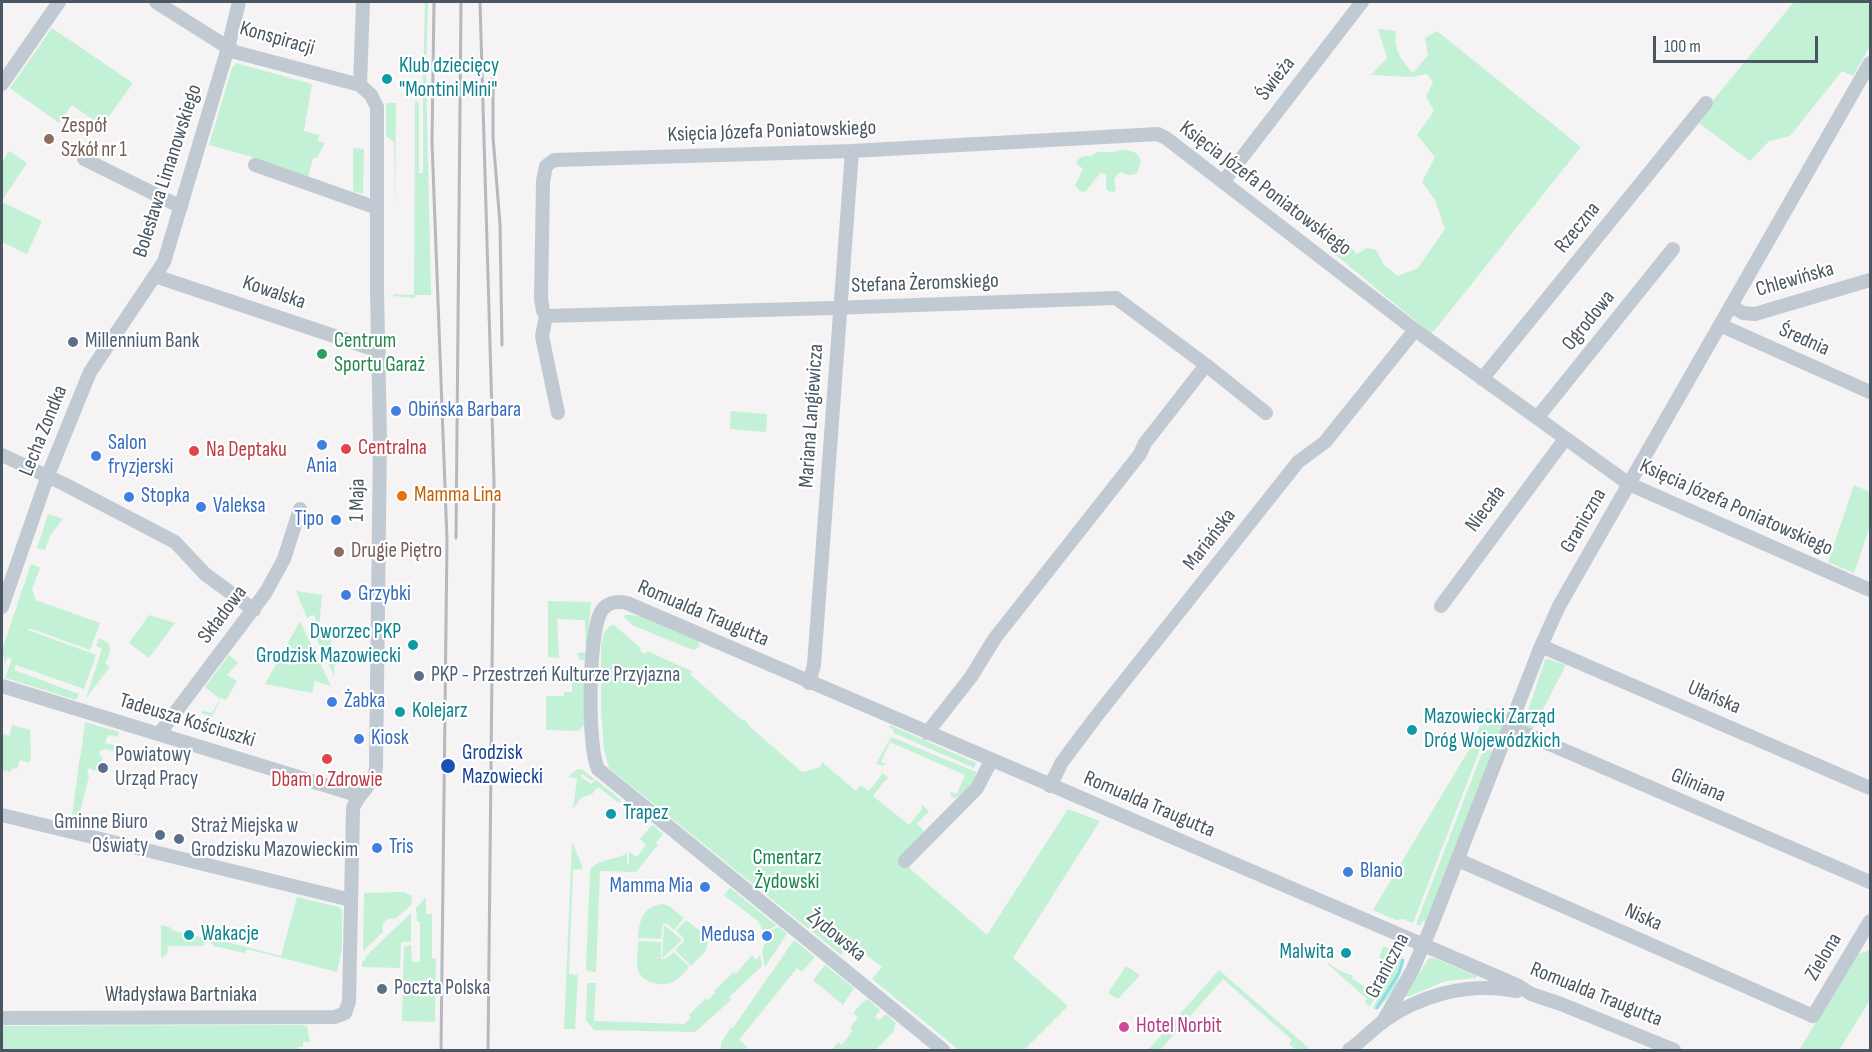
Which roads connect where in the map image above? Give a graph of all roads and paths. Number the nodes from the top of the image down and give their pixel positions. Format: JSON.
{"nodes":[{"id":1,"x":59,"y":2,"type":"edge"},
{"id":2,"x":156,"y":2,"type":"edge"},
{"id":3,"x":239,"y":2,"type":"edge"},
{"id":4,"x":363,"y":2,"type":"edge"},
{"id":5,"x":1362,"y":2,"type":"edge"},
{"id":6,"x":228,"y":48,"type":"junction"},
{"id":7,"x":1870,"y":63,"type":"edge"},
{"id":8,"x":2,"y":84,"type":"edge"},
{"id":9,"x":360,"y":85,"type":"junction"},
{"id":10,"x":1706,"y":103,"type":"dead end"},
{"id":11,"x":852,"y":151,"type":"junction"},
{"id":12,"x":84,"y":159,"type":"dead end"},
{"id":13,"x":255,"y":165,"type":"dead end"},
{"id":14,"x":1223,"y":182,"type":"junction"},
{"id":15,"x":181,"y":207,"type":"junction"},
{"id":16,"x":377,"y":208,"type":"junction"},
{"id":17,"x":1673,"y":249,"type":"dead end"},
{"id":18,"x":156,"y":276,"type":"junction"},
{"id":19,"x":1870,"y":280,"type":"edge"},
{"id":20,"x":1731,"y":306,"type":"junction"},
{"id":21,"x":841,"y":308,"type":"junction"},
{"id":22,"x":546,"y":316,"type":"junction"},
{"id":23,"x":1720,"y":325,"type":"junction"},
{"id":24,"x":1415,"y":330,"type":"junction"},
{"id":25,"x":380,"y":351,"type":"junction"},
{"id":26,"x":1206,"y":365,"type":"junction"},
{"id":27,"x":90,"y":372,"type":"joint"},
{"id":28,"x":1482,"y":379,"type":"junction"},
{"id":29,"x":1870,"y":392,"type":"edge"},
{"id":30,"x":558,"y":413,"type":"dead end"},
{"id":31,"x":1266,"y":413,"type":"dead end"},
{"id":32,"x":1537,"y":418,"type":"junction"},
{"id":33,"x":1565,"y":439,"type":"junction"},
{"id":34,"x":2,"y":455,"type":"edge"},
{"id":35,"x":48,"y":475,"type":"junction"},
{"id":36,"x":1629,"y":484,"type":"junction"},
{"id":37,"x":300,"y":509,"type":"dead end"},
{"id":38,"x":1870,"y":590,"type":"edge"},
{"id":39,"x":1441,"y":606,"type":"dead end"},
{"id":40,"x":2,"y":607,"type":"edge"},
{"id":41,"x":254,"y":609,"type":"junction"},
{"id":42,"x":1541,"y":646,"type":"junction"},
{"id":43,"x":809,"y":683,"type":"junction"},
{"id":44,"x":2,"y":686,"type":"edge"},
{"id":45,"x":1510,"y":727,"type":"junction"},
{"id":46,"x":927,"y":733,"type":"junction"},
{"id":47,"x":159,"y":734,"type":"junction"},
{"id":48,"x":595,"y":761,"type":"joint"},
{"id":49,"x":991,"y":761,"type":"junction"},
{"id":50,"x":1050,"y":786,"type":"junction"},
{"id":51,"x":1870,"y":788,"type":"edge"},
{"id":52,"x":360,"y":796,"type":"junction"},
{"id":53,"x":2,"y":815,"type":"edge"},
{"id":54,"x":1458,"y":857,"type":"junction"},
{"id":55,"x":905,"y":861,"type":"dead end"},
{"id":56,"x":1870,"y":882,"type":"edge"},
{"id":57,"x":351,"y":900,"type":"junction"},
{"id":58,"x":1870,"y":921,"type":"edge"},
{"id":59,"x":1423,"y":946,"type":"junction"},
{"id":60,"x":1531,"y":994,"type":"junction"},
{"id":61,"x":349,"y":999,"type":"joint"},
{"id":62,"x":1813,"y":1016,"type":"joint"},
{"id":63,"x":2,"y":1018,"type":"edge"},
{"id":64,"x":1382,"y":1023,"type":"junction"},
{"id":65,"x":943,"y":1050,"type":"edge"},
{"id":66,"x":1349,"y":1050,"type":"edge"},
{"id":67,"x":1674,"y":1050,"type":"edge"}],
"edges":[{"from":1,"to":8,"type":"street"},
{"from":2,"to":6,"type":"street","name":"Konspiracji"},
{"from":3,"to":6,"type":"street","name":"Bolesława Limanowskiego"},
{"from":4,"to":9,"type":"street"},
{"from":5,"to":14,"type":"street","name":"Świeża"},
{"from":6,"to":9,"type":"street","name":"Konspiracji"},
{"from":6,"to":15,"type":"street","name":"Bolesława Limanowskiego"},
{"from":7,"to":20,"type":"street","name":"Graniczna"},
{"from":9,"to":16,"type":"street","name":"1 Maja"},
{"from":10,"to":28,"type":"street","name":"Rzeczna"},
{"from":11,"to":14,"type":"street","name":"Księcia Józefa Poniatowskiego"},
{"from":11,"to":21,"type":"street","name":"Mariana Langiewicza"},
{"from":11,"to":22,"type":"street","name":"Księcia Józefa Poniatowskiego"},
{"from":12,"to":15,"type":"street"},
{"from":13,"to":16,"type":"street"},
{"from":14,"to":24,"type":"street","name":"Księcia Józefa Poniatowskiego"},
{"from":15,"to":18,"type":"street","name":"Bolesława Limanowskiego"},
{"from":16,"to":25,"type":"street","name":"1 Maja"},
{"from":17,"to":32,"type":"street","name":"Ogrodowa"},
{"from":18,"to":25,"type":"street","name":"Kowalska"},
{"from":18,"to":27,"type":"street","name":"Bolesława Limanowskiego"},
{"from":19,"to":20,"type":"street","name":"Chlewińska"},
{"from":20,"to":23,"type":"street","name":"Graniczna"},
{"from":21,"to":22,"type":"street","name":"Stefana Żeromskiego"},
{"from":21,"to":26,"type":"street","name":"Stefana Żeromskiego"},
{"from":21,"to":43,"type":"street","name":"Mariana Langiewicza"},
{"from":22,"to":30,"type":"street"},
{"from":23,"to":29,"type":"street","name":"Średnia"},
{"from":23,"to":36,"type":"street","name":"Graniczna"},
{"from":24,"to":28,"type":"street","name":"Księcia Józefa Poniatowskiego"},
{"from":24,"to":50,"type":"street","name":"Mariańska"},
{"from":25,"to":52,"type":"street","name":"1 Maja"},
{"from":26,"to":31,"type":"street","name":"Stefana Żeromskiego"},
{"from":26,"to":46,"type":"street"},
{"from":27,"to":35,"type":"street","name":"Lecha Zondka"},
{"from":28,"to":32,"type":"street","name":"Księcia Józefa Poniatowskiego"},
{"from":32,"to":33,"type":"street","name":"Księcia Józefa Poniatowskiego"},
{"from":33,"to":36,"type":"street","name":"Księcia Józefa Poniatowskiego"},
{"from":33,"to":39,"type":"street","name":"Niecała"},
{"from":34,"to":35,"type":"street"},
{"from":35,"to":40,"type":"street","name":"Lecha Zondka"},
{"from":35,"to":41,"type":"street"},
{"from":36,"to":38,"type":"street","name":"Księcia Józefa Poniatowskiego"},
{"from":36,"to":42,"type":"street","name":"Graniczna"},
{"from":37,"to":41,"type":"street","name":"Składowa"},
{"from":41,"to":47,"type":"street","name":"Składowa"},
{"from":42,"to":45,"type":"street","name":"Graniczna"},
{"from":42,"to":51,"type":"street","name":"Ułańska"},
{"from":43,"to":46,"type":"street","name":"Romualda Traugutta"},
{"from":43,"to":48,"type":"street","name":"Romualda Traugutta"},
{"from":44,"to":47,"type":"street","name":"Tadeusza Kościuszki"},
{"from":45,"to":54,"type":"street","name":"Graniczna"},
{"from":45,"to":56,"type":"street","name":"Gliniana"},
{"from":46,"to":49,"type":"street","name":"Romualda Traugutta"},
{"from":47,"to":52,"type":"street","name":"Tadeusza Kościuszki"},
{"from":48,"to":65,"type":"street","name":"Żydowska"},
{"from":49,"to":50,"type":"street","name":"Romualda Traugutta"},
{"from":49,"to":55,"type":"street"},
{"from":50,"to":59,"type":"street","name":"Romualda Traugutta"},
{"from":52,"to":57,"type":"street","name":"1 Maja"},
{"from":53,"to":57,"type":"street"},
{"from":54,"to":59,"type":"street","name":"Graniczna"},
{"from":54,"to":62,"type":"street","name":"Niska"},
{"from":57,"to":61,"type":"street","name":"1 Maja"},
{"from":58,"to":62,"type":"street","name":"Zielona"},
{"from":59,"to":60,"type":"street","name":"Romualda Traugutta"},
{"from":59,"to":64,"type":"street","name":"Graniczna"},
{"from":60,"to":64,"type":"street"},
{"from":60,"to":67,"type":"street","name":"Romualda Traugutta"},
{"from":61,"to":63,"type":"street","name":"Władysława Bartniaka"},
{"from":64,"to":66,"type":"street"}]}
